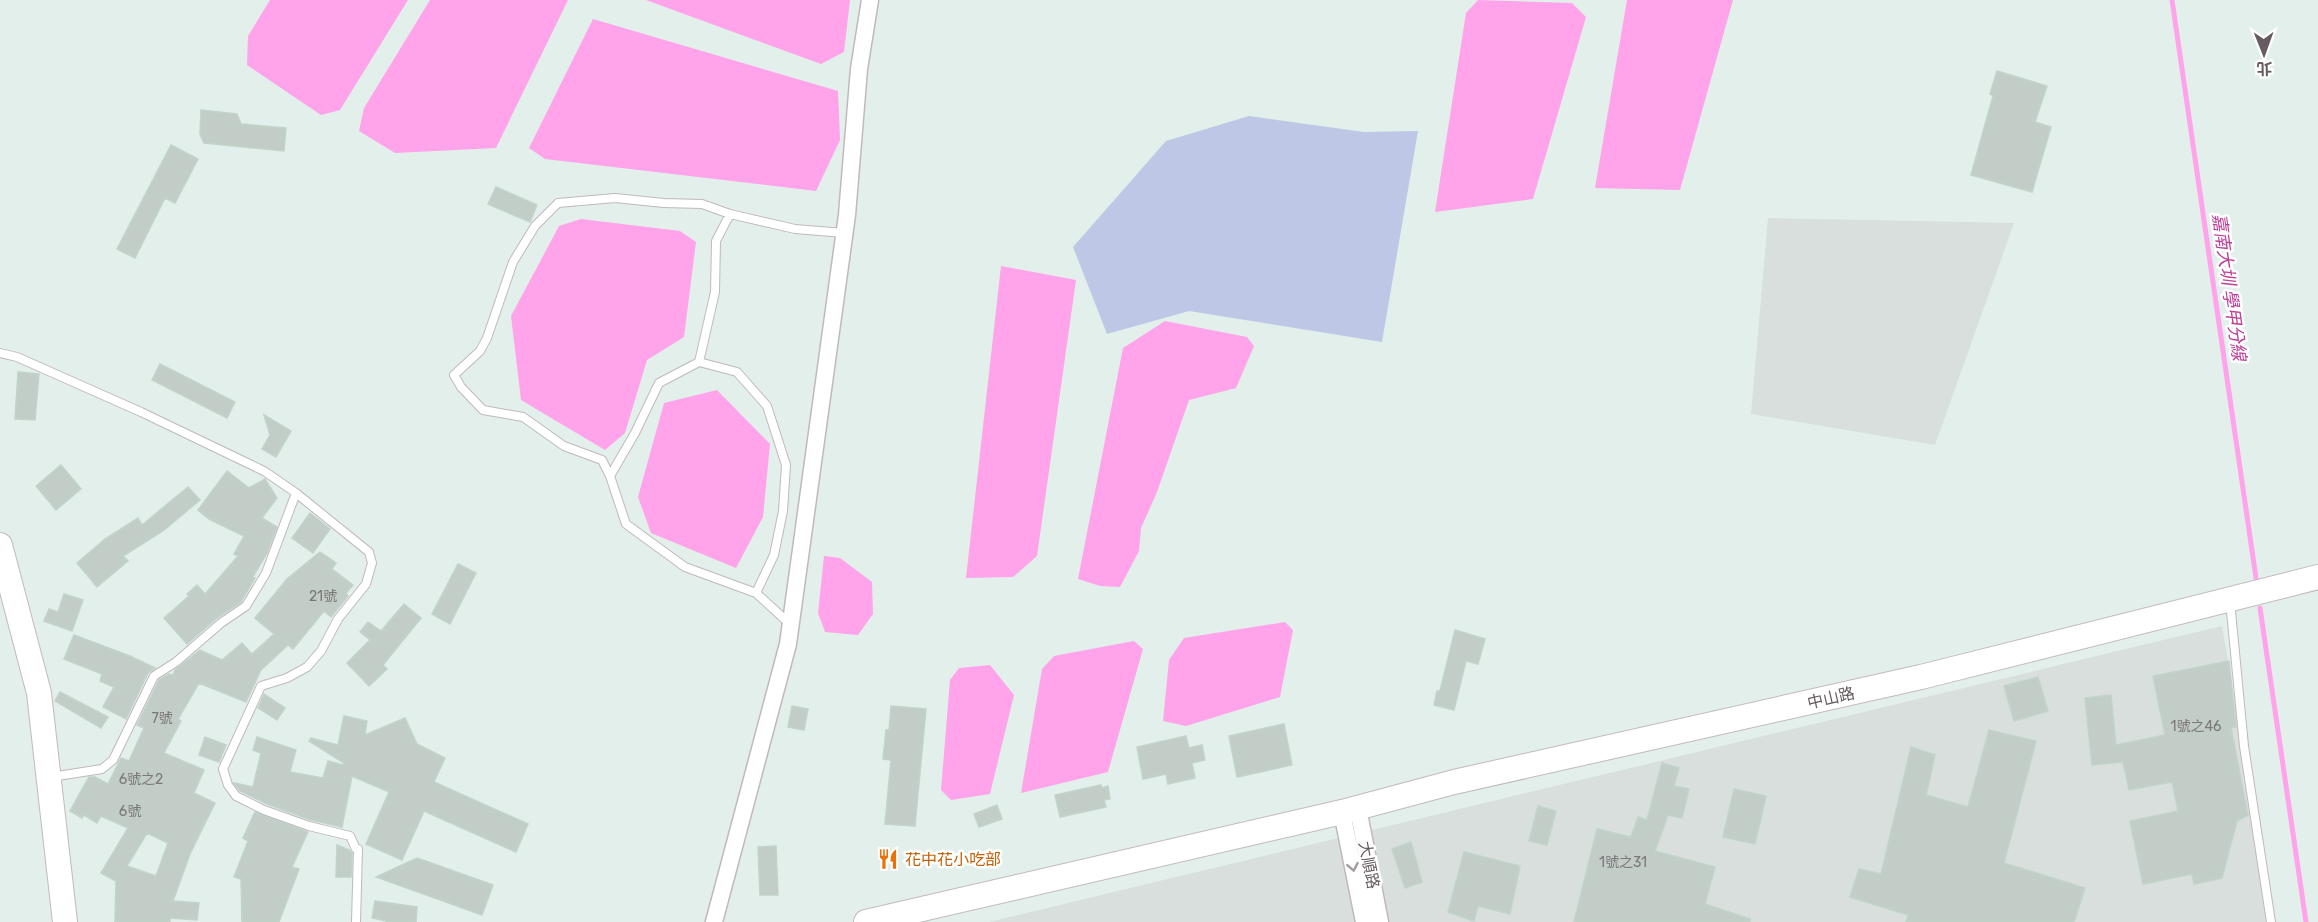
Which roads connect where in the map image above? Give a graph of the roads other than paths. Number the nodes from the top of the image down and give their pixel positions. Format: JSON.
{"nodes":[{"id":1,"x":870,"y":0,"type":"edge"},
{"id":2,"x":730,"y":214,"type":"junction"},
{"id":3,"x":844,"y":233,"type":"junction"},
{"id":4,"x":0,"y":353,"type":"edge"},
{"id":5,"x":699,"y":362,"type":"junction"},
{"id":6,"x":610,"y":476,"type":"junction"},
{"id":7,"x":296,"y":493,"type":"junction"},
{"id":8,"x":0,"y":545,"type":"edge"},
{"id":9,"x":2318,"y":577,"type":"edge"},
{"id":10,"x":756,"y":593,"type":"junction"},
{"id":11,"x":2230,"y":600,"type":"junction"},
{"id":12,"x":790,"y":625,"type":"junction"},
{"id":13,"x":47,"y":777,"type":"junction"},
{"id":14,"x":1350,"y":810,"type":"junction"},
{"id":15,"x":65,"y":922,"type":"edge"},
{"id":16,"x":356,"y":922,"type":"edge"},
{"id":17,"x":714,"y":922,"type":"edge"},
{"id":18,"x":866,"y":922,"type":"edge"},
{"id":19,"x":1364,"y":922,"type":"edge"},
{"id":20,"x":1380,"y":922,"type":"edge"},
{"id":21,"x":2271,"y":922,"type":"edge"}],
"edges":[{"from":1,"to":3,"type":"street"},
{"from":2,"to":3,"type":"lane"},
{"from":2,"to":5,"type":"lane"},
{"from":2,"to":6,"type":"lane"},
{"from":3,"to":12,"type":"street"},
{"from":4,"to":7,"type":"lane"},
{"from":5,"to":6,"type":"lane"},
{"from":5,"to":10,"type":"lane"},
{"from":6,"to":10,"type":"lane"},
{"from":7,"to":13,"type":"lane"},
{"from":7,"to":16,"type":"lane"},
{"from":8,"to":13,"type":"main road"},
{"from":9,"to":11,"type":"main road","name":"中山路"},
{"from":10,"to":12,"type":"lane"},
{"from":11,"to":14,"type":"main road","name":"中山路"},
{"from":11,"to":21,"type":"lane"},
{"from":12,"to":17,"type":"street"},
{"from":13,"to":15,"type":"main road"},
{"from":14,"to":18,"type":"main road","name":"中山路"},
{"from":14,"to":19,"type":"street","name":"大順路","one_way":true},
{"from":14,"to":20,"type":"street","name":"大順路"}]}
